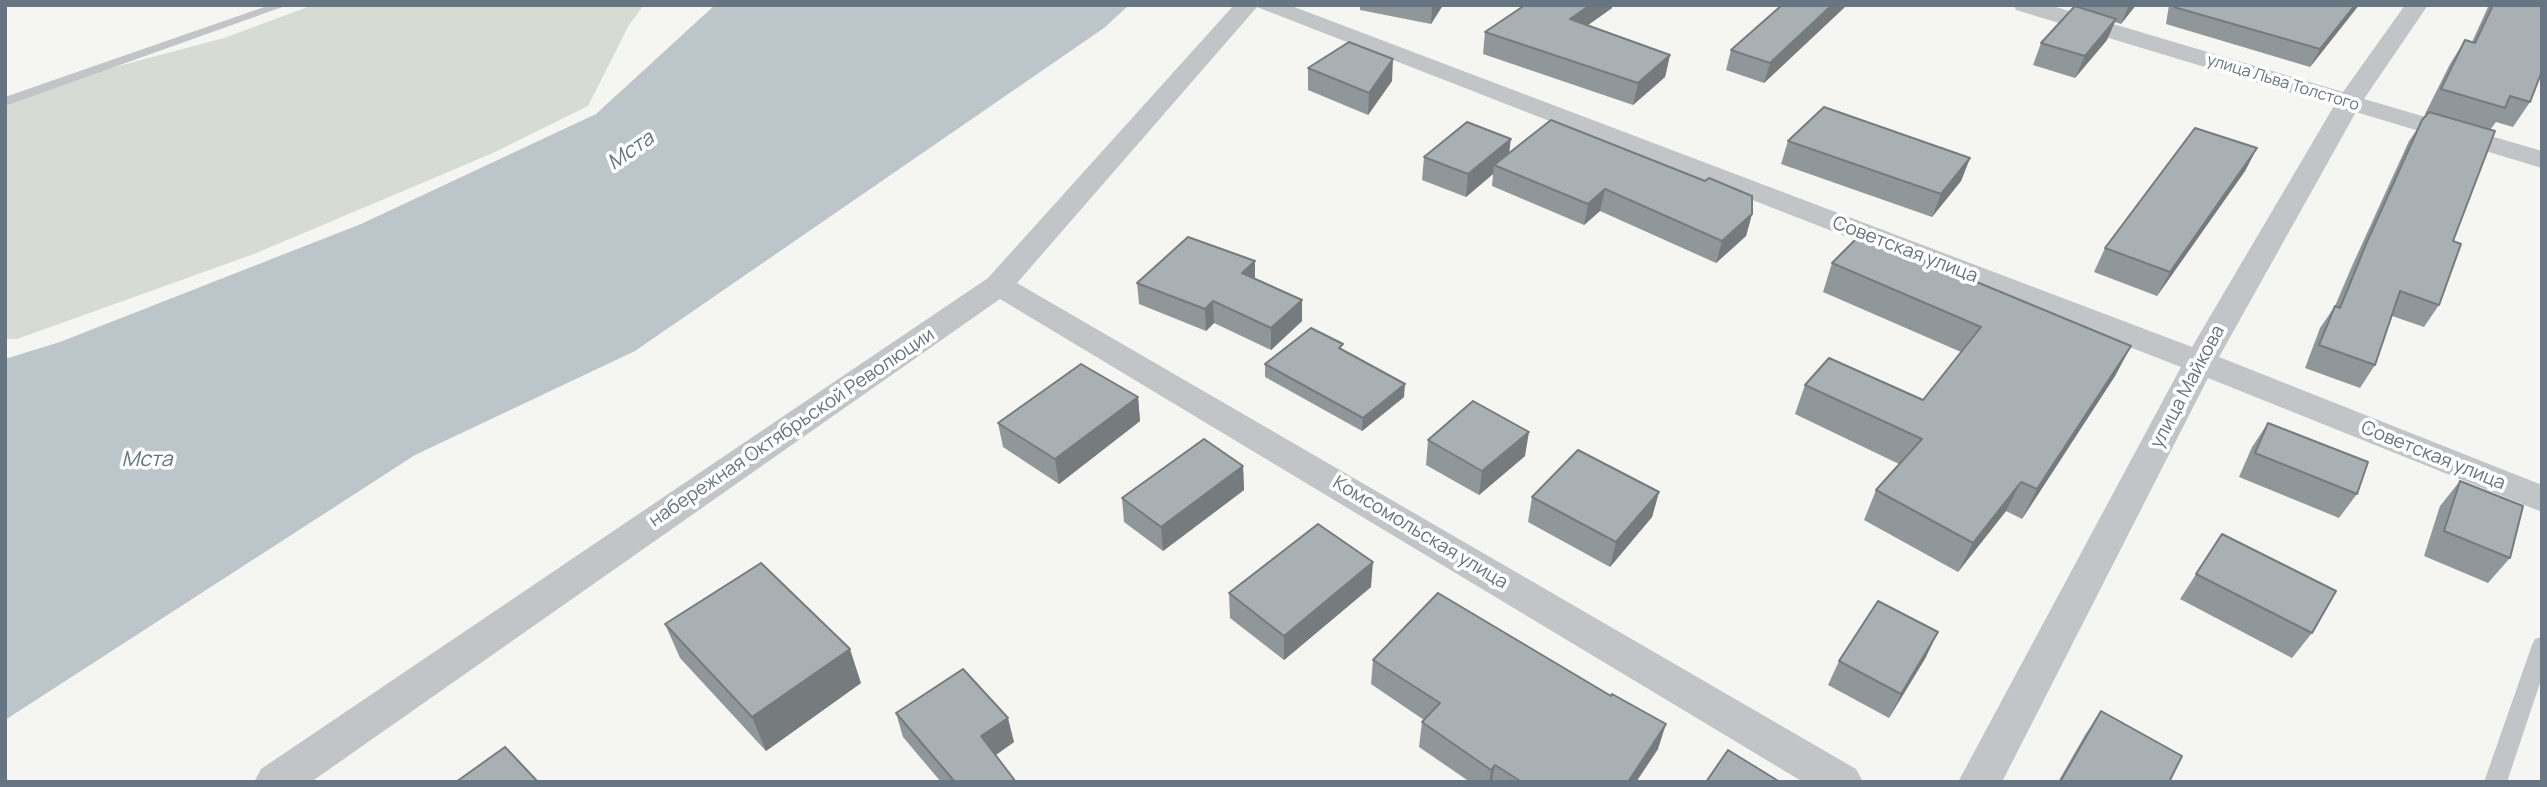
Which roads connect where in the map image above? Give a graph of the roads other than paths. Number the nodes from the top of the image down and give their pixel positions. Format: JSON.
{"nodes":[{"id":1,"x":282,"y":5,"type":"edge"},
{"id":2,"x":1247,"y":5,"type":"edge"},
{"id":3,"x":1267,"y":5,"type":"edge"},
{"id":4,"x":2024,"y":5,"type":"edge"},
{"id":5,"x":2417,"y":5,"type":"edge"},
{"id":6,"x":5,"y":102,"type":"edge"},
{"id":7,"x":2348,"y":103,"type":"junction"},
{"id":8,"x":2542,"y":160,"type":"edge"},
{"id":9,"x":999,"y":285,"type":"junction"},
{"id":10,"x":2200,"y":362,"type":"junction"},
{"id":11,"x":2542,"y":499,"type":"edge"},
{"id":12,"x":2542,"y":645,"type":"edge"},
{"id":13,"x":276,"y":782,"type":"edge"},
{"id":14,"x":1841,"y":782,"type":"edge"},
{"id":15,"x":1980,"y":782,"type":"edge"},
{"id":16,"x":2494,"y":782,"type":"edge"}],
"edges":[{"from":1,"to":6,"type":"lane"},
{"from":2,"to":9,"type":"street","name":"набережная Октябрьской Революции"},
{"from":3,"to":10,"type":"street","name":"Советская улица"},
{"from":4,"to":7,"type":"street","name":"улица Льва Толстого"},
{"from":5,"to":7,"type":"street","name":"улица Майкова"},
{"from":7,"to":8,"type":"street","name":"улица Льва Толстого"},
{"from":7,"to":10,"type":"street","name":"улица Майкова"},
{"from":9,"to":13,"type":"street","name":"набережная Октябрьской Революции"},
{"from":9,"to":14,"type":"street","name":"Комсомольская улица"},
{"from":10,"to":11,"type":"street","name":"Советская улица"},
{"from":10,"to":15,"type":"street","name":"улица Майкова"},
{"from":12,"to":16,"type":"lane"}]}
